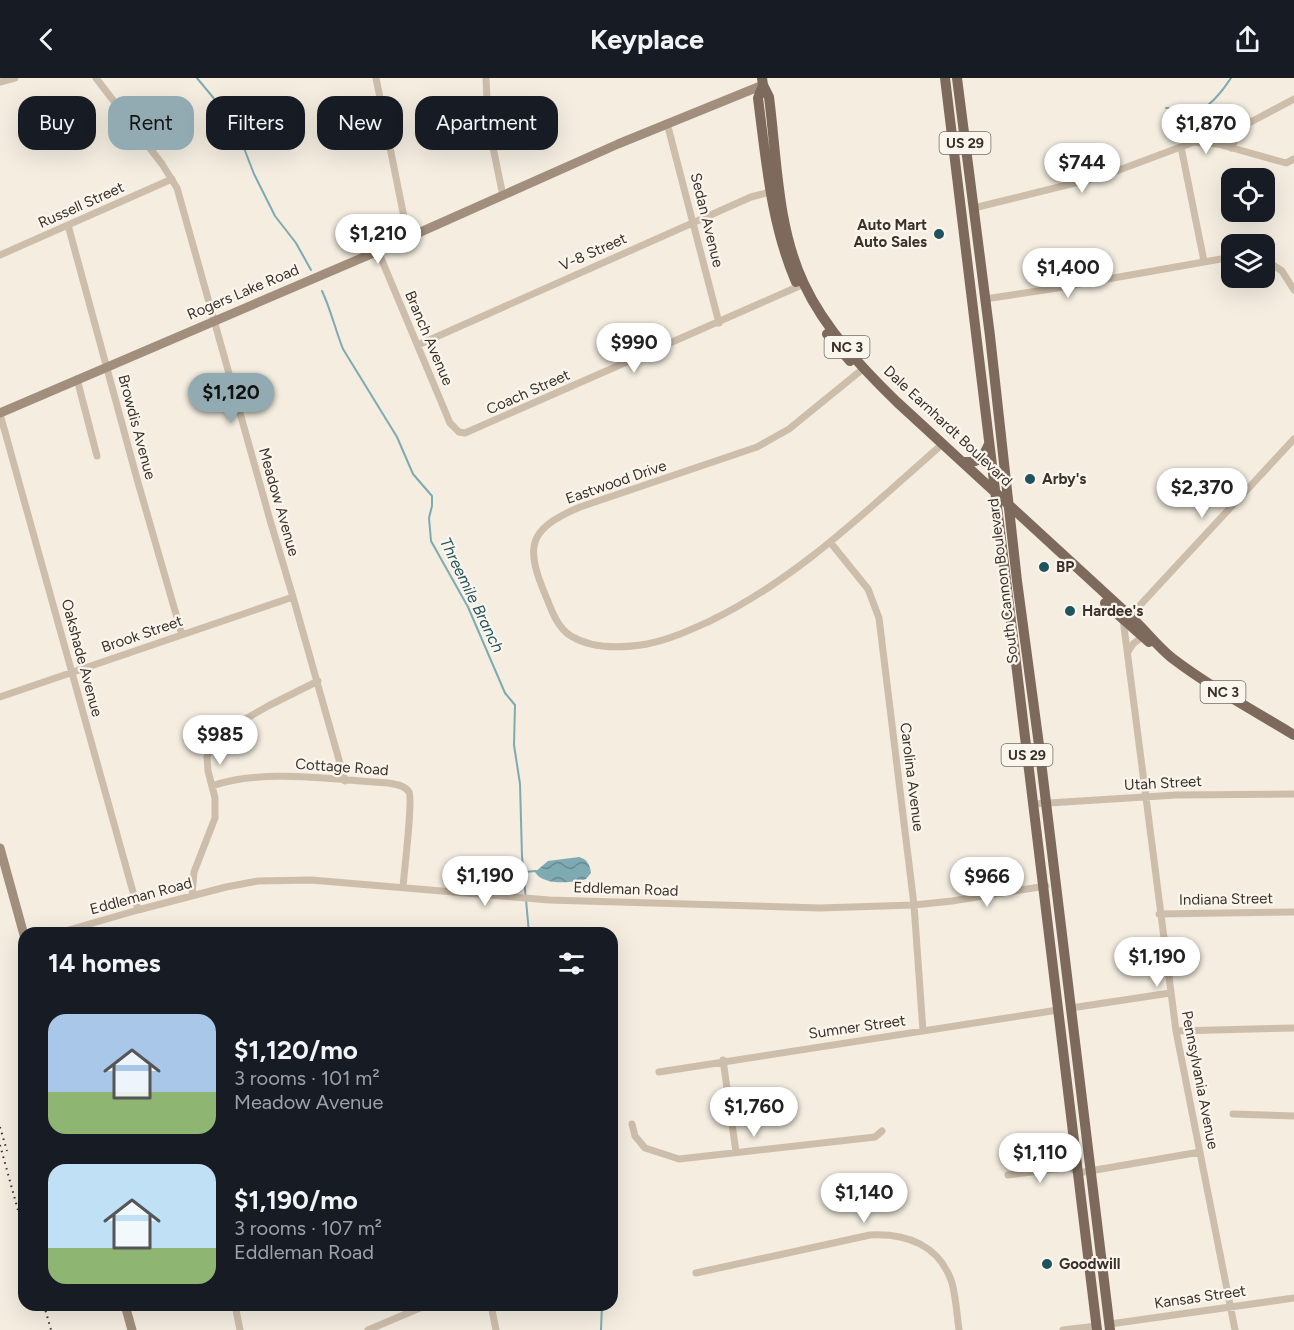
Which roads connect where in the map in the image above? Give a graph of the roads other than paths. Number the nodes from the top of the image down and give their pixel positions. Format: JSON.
{"nodes":[{"id":1,"x":15,"y":78,"type":"edge"},
{"id":2,"x":96,"y":78,"type":"edge"},
{"id":3,"x":376,"y":78,"type":"edge"},
{"id":4,"x":486,"y":78,"type":"edge"},
{"id":5,"x":945,"y":78,"type":"edge"},
{"id":6,"x":957,"y":78,"type":"edge"},
{"id":7,"x":0,"y":82,"type":"edge"},
{"id":8,"x":762,"y":82,"type":"edge"},
{"id":9,"x":1294,"y":99,"type":"edge"},
{"id":10,"x":668,"y":123,"type":"junction"},
{"id":11,"x":1181,"y":147,"type":"junction"},
{"id":12,"x":1231,"y":148,"type":"junction"},
{"id":13,"x":1294,"y":159,"type":"edge"},
{"id":14,"x":172,"y":179,"type":"junction"},
{"id":15,"x":776,"y":191,"type":"junction"},
{"id":16,"x":503,"y":196,"type":"junction"},
{"id":17,"x":974,"y":208,"type":"junction"},
{"id":18,"x":693,"y":223,"type":"junction"},
{"id":19,"x":68,"y":225,"type":"junction"},
{"id":20,"x":408,"y":237,"type":"junction"},
{"id":21,"x":378,"y":251,"type":"junction"},
{"id":22,"x":0,"y":255,"type":"edge"},
{"id":23,"x":966,"y":255,"type":"junction"},
{"id":24,"x":1221,"y":259,"type":"edge"},
{"id":25,"x":1204,"y":261,"type":"junction"},
{"id":26,"x":1275,"y":265,"type":"edge"},
{"id":27,"x":1291,"y":274,"type":"edge"},
{"id":28,"x":801,"y":285,"type":"junction"},
{"id":29,"x":1294,"y":290,"type":"edge"},
{"id":30,"x":985,"y":299,"type":"junction"},
{"id":31,"x":214,"y":321,"type":"junction"},
{"id":32,"x":718,"y":323,"type":"junction"},
{"id":33,"x":418,"y":345,"type":"junction"},
{"id":34,"x":107,"y":366,"type":"junction"},
{"id":35,"x":862,"y":371,"type":"junction"},
{"id":36,"x":77,"y":379,"type":"junction"},
{"id":37,"x":0,"y":413,"type":"edge"},
{"id":38,"x":459,"y":432,"type":"joint"},
{"id":39,"x":1294,"y":438,"type":"edge"},
{"id":40,"x":989,"y":444,"type":"junction"},
{"id":41,"x":938,"y":448,"type":"junction"},
{"id":42,"x":97,"y":456,"type":"dead end"},
{"id":43,"x":964,"y":462,"type":"junction"},
{"id":44,"x":995,"y":495,"type":"junction"},
{"id":45,"x":1008,"y":507,"type":"junction"},
{"id":46,"x":830,"y":542,"type":"junction"},
{"id":47,"x":294,"y":597,"type":"junction"},
{"id":48,"x":1126,"y":617,"type":"junction"},
{"id":49,"x":182,"y":635,"type":"junction"},
{"id":50,"x":1142,"y":637,"type":"junction"},
{"id":51,"x":1155,"y":644,"type":"junction"},
{"id":52,"x":1127,"y":654,"type":"junction"},
{"id":53,"x":72,"y":673,"type":"junction"},
{"id":54,"x":318,"y":681,"type":"junction"},
{"id":55,"x":0,"y":697,"type":"edge"},
{"id":56,"x":1294,"y":735,"type":"edge"},
{"id":57,"x":345,"y":781,"type":"junction"},
{"id":58,"x":212,"y":786,"type":"junction"},
{"id":59,"x":1294,"y":794,"type":"edge"},
{"id":60,"x":1145,"y":797,"type":"junction"},
{"id":61,"x":1046,"y":803,"type":"junction"},
{"id":62,"x":1033,"y":804,"type":"junction"},
{"id":63,"x":0,"y":848,"type":"edge"},
{"id":64,"x":1056,"y":885,"type":"junction"},
{"id":65,"x":403,"y":887,"type":"junction"},
{"id":66,"x":1043,"y":887,"type":"junction"},
{"id":67,"x":192,"y":896,"type":"junction"},
{"id":68,"x":914,"y":904,"type":"junction"},
{"id":69,"x":138,"y":910,"type":"junction"},
{"id":70,"x":1294,"y":912,"type":"edge"},
{"id":71,"x":1159,"y":914,"type":"junction"},
{"id":72,"x":22,"y":927,"type":"edge"},
{"id":73,"x":90,"y":927,"type":"edge"},
{"id":74,"x":1170,"y":993,"type":"junction"},
{"id":75,"x":1071,"y":1008,"type":"junction"},
{"id":76,"x":1058,"y":1010,"type":"junction"},
{"id":77,"x":1294,"y":1028,"type":"edge"},
{"id":78,"x":923,"y":1031,"type":"junction"},
{"id":79,"x":1176,"y":1031,"type":"junction"},
{"id":80,"x":723,"y":1060,"type":"junction"},
{"id":81,"x":659,"y":1072,"type":"dead end"},
{"id":82,"x":1233,"y":1114,"type":"dead end"},
{"id":83,"x":1294,"y":1116,"type":"edge"},
{"id":84,"x":632,"y":1124,"type":"dead end"},
{"id":85,"x":882,"y":1131,"type":"dead end"},
{"id":86,"x":736,"y":1152,"type":"junction"},
{"id":87,"x":1200,"y":1152,"type":"junction"},
{"id":88,"x":1091,"y":1171,"type":"junction"},
{"id":89,"x":1078,"y":1173,"type":"junction"},
{"id":90,"x":1008,"y":1175,"type":"dead end"},
{"id":91,"x":696,"y":1273,"type":"dead end"},
{"id":92,"x":1294,"y":1298,"type":"edge"},
{"id":93,"x":1231,"y":1305,"type":"junction"},
{"id":94,"x":127,"y":1311,"type":"edge"},
{"id":95,"x":236,"y":1311,"type":"edge"},
{"id":96,"x":413,"y":1311,"type":"edge"},
{"id":97,"x":492,"y":1311,"type":"edge"},
{"id":98,"x":1110,"y":1327,"type":"edge"},
{"id":99,"x":1097,"y":1328,"type":"edge"},
{"id":100,"x":132,"y":1330,"type":"edge"},
{"id":101,"x":240,"y":1330,"type":"edge"},
{"id":102,"x":368,"y":1330,"type":"edge"},
{"id":103,"x":496,"y":1330,"type":"edge"},
{"id":104,"x":958,"y":1330,"type":"edge"},
{"id":105,"x":1064,"y":1330,"type":"edge"},
{"id":106,"x":1235,"y":1330,"type":"edge"}],
"edges":[{"from":1,"to":7,"type":"street"},
{"from":2,"to":14,"type":"street","name":"Meadow Avenue"},
{"from":3,"to":20,"type":"street"},
{"from":4,"to":16,"type":"street"},
{"from":5,"to":23,"type":"main road","name":"South Cannon Boulevard","number":"US 29"},
{"from":6,"to":17,"type":"main road","name":"South Cannon Boulevard","number":"US 29"},
{"from":8,"to":10,"type":"main road","name":"Rogers Lake Road"},
{"from":8,"to":15,"type":"main road","name":"Dale Earnhardt Boulevard","number":"NC 3"},
{"from":9,"to":12,"type":"street"},
{"from":10,"to":16,"type":"main road","name":"Rogers Lake Road"},
{"from":10,"to":18,"type":"street","name":"Sedan Avenue"},
{"from":11,"to":12,"type":"street"},
{"from":11,"to":17,"type":"street"},
{"from":11,"to":25,"type":"street"},
{"from":12,"to":13,"type":"street"},
{"from":14,"to":19,"type":"street","name":"Russell Street"},
{"from":14,"to":31,"type":"street","name":"Meadow Avenue"},
{"from":15,"to":18,"type":"street","name":"V-8 Street"},
{"from":15,"to":28,"type":"main road","name":"Dale Earnhardt Boulevard","number":"NC 3"},
{"from":16,"to":20,"type":"main road","name":"Rogers Lake Road"},
{"from":17,"to":30,"type":"main road","name":"South Cannon Boulevard","number":"US 29"},
{"from":18,"to":32,"type":"street","name":"Sedan Avenue"},
{"from":18,"to":33,"type":"street","name":"V-8 Street"},
{"from":19,"to":22,"type":"street","name":"Russell Street"},
{"from":19,"to":34,"type":"street","name":"Browdis Avenue"},
{"from":20,"to":21,"type":"main road","name":"Rogers Lake Road"},
{"from":21,"to":31,"type":"main road","name":"Rogers Lake Road"},
{"from":21,"to":33,"type":"street","name":"Branch Avenue"},
{"from":23,"to":30,"type":"main road","number":"US 29"},
{"from":23,"to":40,"type":"main road","name":"South Cannon Boulevard","number":"US 29"},
{"from":24,"to":25,"type":"street"},
{"from":25,"to":30,"type":"street"},
{"from":26,"to":27,"type":"street"},
{"from":27,"to":29,"type":"street"},
{"from":28,"to":32,"type":"street","name":"Coach Street"},
{"from":28,"to":35,"type":"main road","name":"Dale Earnhardt Boulevard","number":"NC 3"},
{"from":30,"to":45,"type":"main road","name":"South Cannon Boulevard","number":"US 29"},
{"from":31,"to":34,"type":"main road","name":"Rogers Lake Road"},
{"from":31,"to":47,"type":"street","name":"Meadow Avenue"},
{"from":32,"to":38,"type":"street","name":"Coach Street"},
{"from":33,"to":38,"type":"street","name":"Branch Avenue"},
{"from":34,"to":36,"type":"main road","name":"Rogers Lake Road"},
{"from":34,"to":49,"type":"street","name":"Browdis Avenue"},
{"from":35,"to":41,"type":"main road","name":"Dale Earnhardt Boulevard","number":"NC 3"},
{"from":35,"to":43,"type":"main road","name":"Dale Earnhardt Boulevard","number":"NC 3"},
{"from":35,"to":46,"type":"street","name":"Eastwood Drive"},
{"from":36,"to":37,"type":"main road","name":"Rogers Lake Road"},
{"from":36,"to":42,"type":"street"},
{"from":37,"to":53,"type":"street","name":"Oakshade Avenue"},
{"from":39,"to":48,"type":"street"},
{"from":40,"to":43,"type":"main road"},
{"from":40,"to":44,"type":"main road","name":"South Cannon Boulevard","number":"US 29"},
{"from":41,"to":44,"type":"main road","name":"Dale Earnhardt Boulevard","number":"NC 3"},
{"from":41,"to":46,"type":"street","name":"Eastwood Drive"},
{"from":43,"to":44,"type":"main road","name":"Dale Earnhardt Boulevard","number":"NC 3"},
{"from":44,"to":45,"type":"main road","name":"Dale Earnhardt Boulevard","number":"NC 3"},
{"from":44,"to":62,"type":"main road","name":"South Cannon Boulevard","number":"US 29"},
{"from":45,"to":48,"type":"main road","name":"Dale Earnhardt Boulevard","number":"NC 3"},
{"from":45,"to":61,"type":"main road","name":"South Cannon Boulevard","number":"US 29"},
{"from":46,"to":68,"type":"street","name":"Carolina Avenue"},
{"from":47,"to":49,"type":"street","name":"Brook Street"},
{"from":47,"to":54,"type":"street","name":"Meadow Avenue"},
{"from":48,"to":50,"type":"main road","name":"Dale Earnhardt Boulevard","number":"NC 3"},
{"from":48,"to":51,"type":"main road","name":"Dale Earnhardt Boulevard","number":"NC 3"},
{"from":48,"to":52,"type":"street","name":"Pennsylvania Avenue"},
{"from":49,"to":53,"type":"street","name":"Brook Street"},
{"from":50,"to":51,"type":"main road","name":"Dale Earnhardt Boulevard","number":"NC 3"},
{"from":50,"to":52,"type":"street"},
{"from":51,"to":56,"type":"main road","name":"Dale Earnhardt Boulevard","number":"NC 3"},
{"from":52,"to":60,"type":"street","name":"Pennsylvania Avenue"},
{"from":53,"to":55,"type":"street","name":"Brook Street"},
{"from":53,"to":69,"type":"street","name":"Oakshade Avenue"},
{"from":54,"to":57,"type":"street","name":"Meadow Avenue"},
{"from":54,"to":58,"type":"street"},
{"from":57,"to":58,"type":"street","name":"Cottage Road"},
{"from":57,"to":65,"type":"street","name":"Cottage Road"},
{"from":58,"to":67,"type":"street"},
{"from":59,"to":60,"type":"street","name":"Utah Street"},
{"from":60,"to":61,"type":"street","name":"Utah Street"},
{"from":60,"to":71,"type":"street","name":"Pennsylvania Avenue"},
{"from":61,"to":62,"type":"street","name":"Utah Street"},
{"from":61,"to":64,"type":"main road","name":"South Cannon Boulevard","number":"US 29"},
{"from":62,"to":66,"type":"main road","name":"South Cannon Boulevard","number":"US 29"},
{"from":63,"to":72,"type":"main road"},
{"from":64,"to":66,"type":"street","name":"Eddleman Road"},
{"from":64,"to":75,"type":"main road","name":"South Cannon Boulevard","number":"US 29"},
{"from":65,"to":67,"type":"street","name":"Eddleman Road"},
{"from":65,"to":68,"type":"street","name":"Eddleman Road"},
{"from":66,"to":68,"type":"street","name":"Eddleman Road"},
{"from":66,"to":76,"type":"main road","name":"South Cannon Boulevard","number":"US 29"},
{"from":67,"to":69,"type":"street","name":"Eddleman Road"},
{"from":68,"to":78,"type":"street","name":"Carolina Avenue"},
{"from":69,"to":73,"type":"street","name":"Eddleman Road"},
{"from":70,"to":71,"type":"street","name":"Indiana Street"},
{"from":71,"to":74,"type":"street","name":"Pennsylvania Avenue"},
{"from":74,"to":75,"type":"street"},
{"from":74,"to":79,"type":"street","name":"Pennsylvania Avenue"},
{"from":75,"to":88,"type":"main road","name":"South Cannon Boulevard","number":"US 29"},
{"from":76,"to":78,"type":"street","name":"Sumner Street"},
{"from":76,"to":89,"type":"main road","name":"South Cannon Boulevard","number":"US 29"},
{"from":77,"to":79,"type":"street"},
{"from":78,"to":80,"type":"street","name":"Sumner Street"},
{"from":79,"to":87,"type":"street","name":"Pennsylvania Avenue"},
{"from":80,"to":81,"type":"street","name":"Sumner Street"},
{"from":80,"to":86,"type":"street"},
{"from":82,"to":83,"type":"street"},
{"from":84,"to":86,"type":"street"},
{"from":85,"to":86,"type":"street"},
{"from":87,"to":88,"type":"street"},
{"from":87,"to":93,"type":"street","name":"Pennsylvania Avenue"},
{"from":88,"to":89,"type":"street"},
{"from":88,"to":98,"type":"main road","name":"South Cannon Boulevard","number":"US 29"},
{"from":89,"to":90,"type":"street"},
{"from":89,"to":99,"type":"main road","name":"South Cannon Boulevard","number":"US 29"},
{"from":91,"to":104,"type":"street"},
{"from":92,"to":93,"type":"street","name":"Kansas Street"},
{"from":93,"to":98,"type":"street","name":"Kansas Street"},
{"from":93,"to":106,"type":"street","name":"Pennsylvania Avenue"},
{"from":94,"to":100,"type":"main road"},
{"from":95,"to":101,"type":"street"},
{"from":96,"to":102,"type":"street"},
{"from":97,"to":103,"type":"street"},
{"from":99,"to":105,"type":"street"}]}
